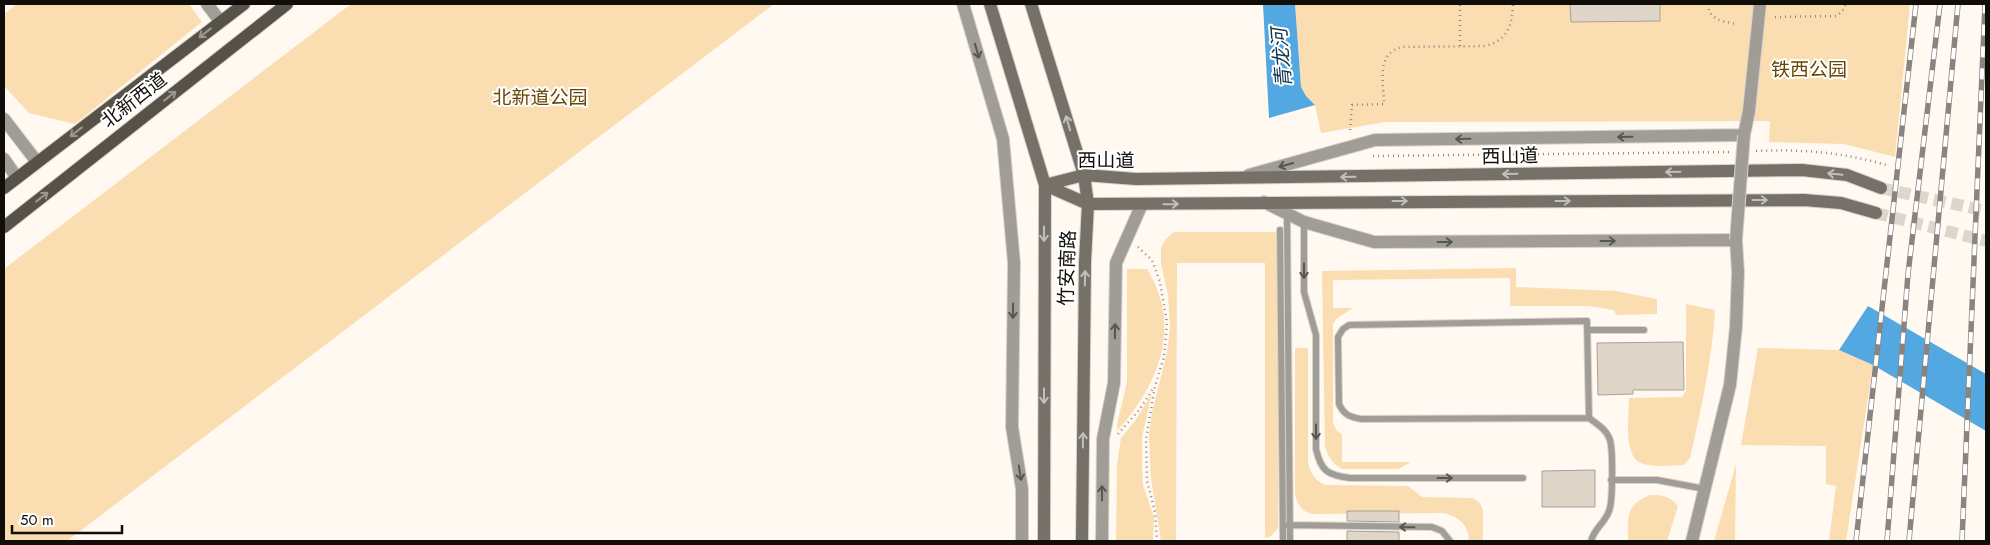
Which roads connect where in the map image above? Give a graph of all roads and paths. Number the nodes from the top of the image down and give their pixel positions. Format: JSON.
{"nodes":[{"id":1,"x":207,"y":4,"type":"edge"},
{"id":2,"x":244,"y":4,"type":"edge"},
{"id":3,"x":287,"y":4,"type":"edge"},
{"id":4,"x":964,"y":4,"type":"edge"},
{"id":5,"x":990,"y":4,"type":"edge"},
{"id":6,"x":1031,"y":4,"type":"edge"},
{"id":7,"x":1460,"y":4,"type":"edge"},
{"id":8,"x":1513,"y":4,"type":"edge"},
{"id":9,"x":1708,"y":4,"type":"edge"},
{"id":10,"x":1760,"y":4,"type":"edge"},
{"id":11,"x":1846,"y":4,"type":"edge"},
{"id":12,"x":1775,"y":17,"type":"dead end"},
{"id":13,"x":220,"y":21,"type":"junction"},
{"id":14,"x":1736,"y":24,"type":"dead end"},
{"id":15,"x":1460,"y":46,"type":"junction"},
{"id":16,"x":4,"y":119,"type":"edge"},
{"id":17,"x":1350,"y":130,"type":"dead end"},
{"id":18,"x":1744,"y":135,"type":"junction"},
{"id":19,"x":1754,"y":151,"type":"dead end"},
{"id":20,"x":1735,"y":152,"type":"dead end"},
{"id":21,"x":1373,"y":156,"type":"dead end"},
{"id":22,"x":4,"y":159,"type":"edge"},
{"id":23,"x":37,"y":162,"type":"junction"},
{"id":24,"x":1886,"y":165,"type":"dead end"},
{"id":25,"x":1084,"y":175,"type":"junction"},
{"id":26,"x":17,"y":178,"type":"junction"},
{"id":27,"x":1237,"y":178,"type":"junction"},
{"id":28,"x":1044,"y":185,"type":"junction"},
{"id":29,"x":4,"y":188,"type":"edge"},
{"id":30,"x":1881,"y":188,"type":"tunnel mouth"},
{"id":31,"x":1264,"y":202,"type":"junction"},
{"id":32,"x":1088,"y":204,"type":"junction"},
{"id":33,"x":1142,"y":204,"type":"junction"},
{"id":34,"x":1876,"y":213,"type":"tunnel mouth"},
{"id":35,"x":1287,"y":215,"type":"junction"},
{"id":36,"x":1304,"y":222,"type":"junction"},
{"id":37,"x":4,"y":227,"type":"edge"},
{"id":38,"x":1280,"y":230,"type":"dead end"},
{"id":39,"x":1736,"y":240,"type":"junction"},
{"id":40,"x":1133,"y":243,"type":"dead end"},
{"id":41,"x":1587,"y":330,"type":"junction"},
{"id":42,"x":1644,"y":330,"type":"dead end"},
{"id":43,"x":1155,"y":386,"type":"junction"},
{"id":44,"x":1589,"y":418,"type":"junction"},
{"id":45,"x":1114,"y":439,"type":"dead end"},
{"id":46,"x":1522,"y":478,"type":"dead end"},
{"id":47,"x":1611,"y":480,"type":"junction"},
{"id":48,"x":1705,"y":489,"type":"junction"},
{"id":49,"x":1286,"y":525,"type":"junction"},
{"id":50,"x":1022,"y":541,"type":"edge"},
{"id":51,"x":1044,"y":541,"type":"edge"},
{"id":52,"x":1082,"y":541,"type":"edge"},
{"id":53,"x":1102,"y":541,"type":"edge"},
{"id":54,"x":1157,"y":541,"type":"edge"},
{"id":55,"x":1283,"y":541,"type":"edge"},
{"id":56,"x":1290,"y":541,"type":"edge"},
{"id":57,"x":1450,"y":541,"type":"edge"},
{"id":58,"x":1591,"y":541,"type":"edge"},
{"id":59,"x":1692,"y":541,"type":"edge"}],
"edges":[{"from":1,"to":13,"type":"street"},
{"from":2,"to":13,"type":"main road","name":"北新西道"},
{"from":37,"to":3,"type":"main road","name":"北新西道","one_way":true},
{"from":4,"to":50,"type":"street","one_way":true},
{"from":5,"to":28,"type":"main road","name":"竹安南路"},
{"from":25,"to":6,"type":"main road","name":"竹安南路","one_way":true},
{"from":7,"to":15,"type":"path"},
{"from":8,"to":15,"type":"path"},
{"from":9,"to":14,"type":"path"},
{"from":10,"to":18,"type":"street"},
{"from":11,"to":12,"type":"path"},
{"from":13,"to":23,"type":"main road","name":"北新西道","one_way":true},
{"from":15,"to":17,"type":"path"},
{"from":16,"to":23,"type":"street"},
{"from":18,"to":27,"type":"street","one_way":true},
{"from":18,"to":39,"type":"street","bridge":true},
{"from":19,"to":24,"type":"path"},
{"from":20,"to":21,"type":"path"},
{"from":22,"to":26,"type":"street"},
{"from":23,"to":26,"type":"main road","name":"北新西道"},
{"from":25,"to":27,"type":"main road","name":"西山道"},
{"from":25,"to":28,"type":"main road","name":"西山道"},
{"from":25,"to":32,"type":"main road","name":"竹安南路"},
{"from":26,"to":29,"type":"main road","name":"北新西道"},
{"from":30,"to":27,"type":"main road","name":"西山道","one_way":true},
{"from":28,"to":32,"type":"main road","name":"西山道"},
{"from":28,"to":51,"type":"main road","name":"竹安南路","one_way":true},
{"from":33,"to":31,"type":"main road","name":"西山道","one_way":true},
{"from":31,"to":34,"type":"main road","name":"西山道","one_way":true},
{"from":31,"to":35,"type":"street"},
{"from":32,"to":33,"type":"main road","name":"西山道"},
{"from":52,"to":32,"type":"main road","name":"竹安南路","one_way":true},
{"from":53,"to":33,"type":"street","one_way":true},
{"from":35,"to":36,"type":"street"},
{"from":35,"to":49,"type":"lane"},
{"from":36,"to":39,"type":"street","one_way":true},
{"from":36,"to":46,"type":"lane","one_way":true},
{"from":38,"to":49,"type":"lane"},
{"from":39,"to":48,"type":"street"},
{"from":40,"to":43,"type":"path"},
{"from":41,"to":42,"type":"lane"},
{"from":41,"to":44,"type":"lane"},
{"from":41,"to":44,"type":"lane"},
{"from":43,"to":45,"type":"path"},
{"from":43,"to":54,"type":"path"},
{"from":44,"to":47,"type":"lane"},
{"from":47,"to":48,"type":"lane"},
{"from":47,"to":58,"type":"lane"},
{"from":48,"to":59,"type":"street"},
{"from":49,"to":55,"type":"lane"},
{"from":49,"to":56,"type":"lane"},
{"from":57,"to":49,"type":"lane","one_way":true}]}
